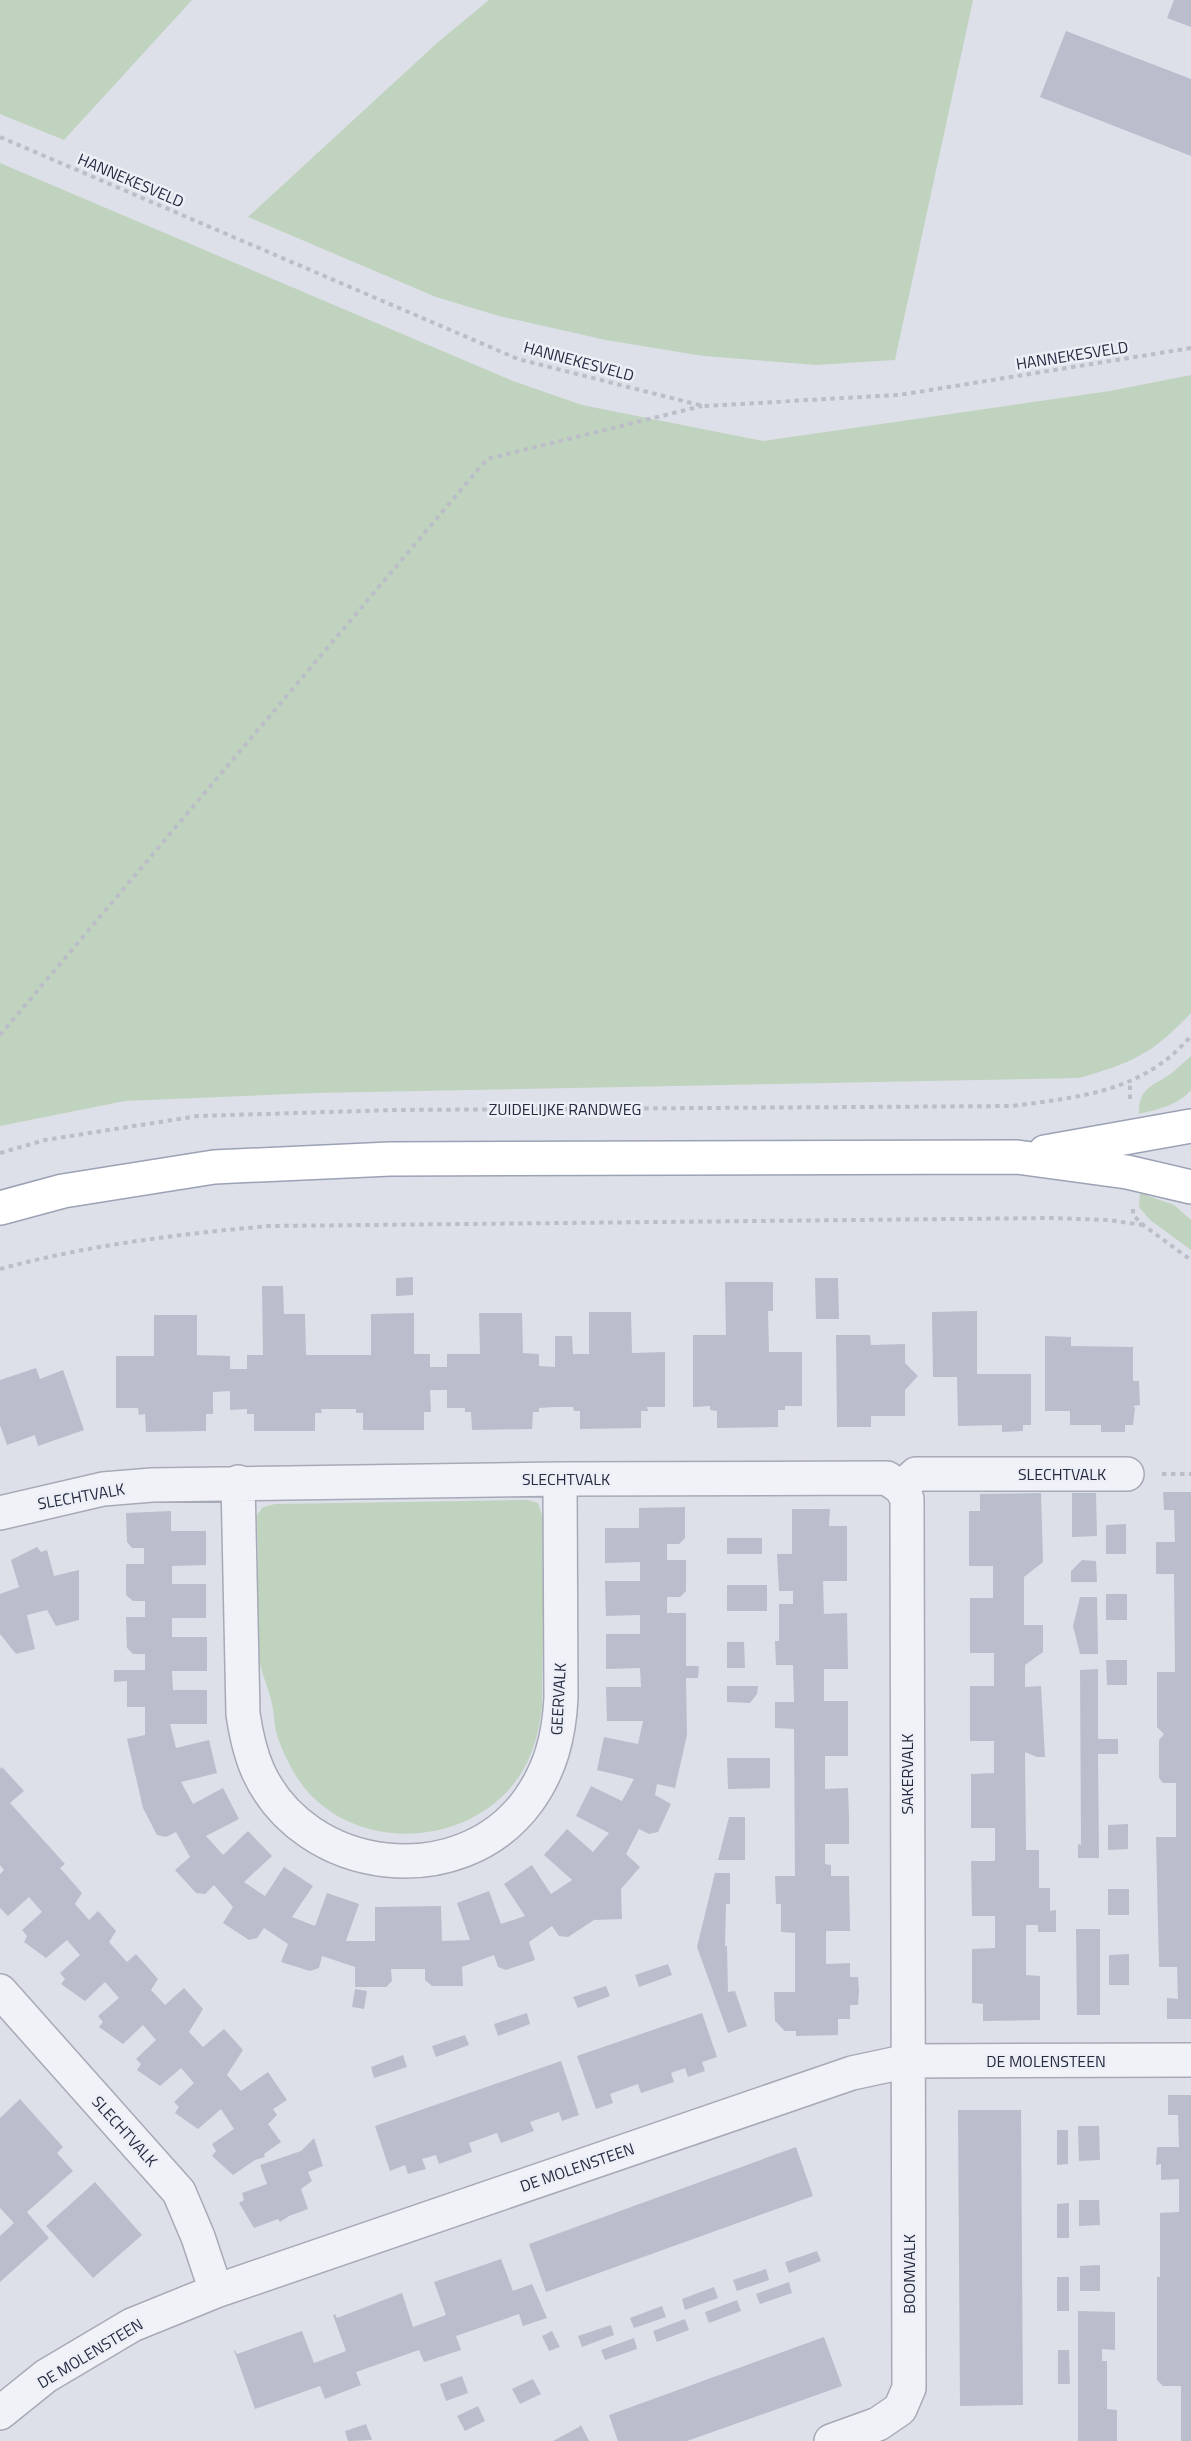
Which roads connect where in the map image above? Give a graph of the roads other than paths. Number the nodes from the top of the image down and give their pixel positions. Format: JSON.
{"nodes":[{"id":1,"x":1191,"y":1126,"type":"edge"},
{"id":2,"x":1191,"y":1144,"type":"edge"},
{"id":3,"x":1191,"y":1153,"type":"edge"},
{"id":4,"x":1017,"y":1157,"type":"junction"},
{"id":5,"x":1191,"y":1186,"type":"edge"},
{"id":6,"x":0,"y":1208,"type":"edge"},
{"id":7,"x":1127,"y":1474,"type":"dead end"},
{"id":8,"x":560,"y":1479,"type":"junction"},
{"id":9,"x":238,"y":1482,"type":"junction"},
{"id":10,"x":901,"y":1488,"type":"junction"},
{"id":11,"x":0,"y":1513,"type":"edge"},
{"id":12,"x":0,"y":1991,"type":"edge"},
{"id":13,"x":1191,"y":2060,"type":"edge"},
{"id":14,"x":908,"y":2061,"type":"junction"},
{"id":15,"x":216,"y":2291,"type":"junction"},
{"id":16,"x":0,"y":2413,"type":"edge"},
{"id":17,"x":831,"y":2441,"type":"edge"}],
"edges":[{"from":1,"to":4,"type":"main road"},
{"from":2,"to":3,"type":"main road"},
{"from":4,"to":5,"type":"main road"},
{"from":4,"to":6,"type":"main road"},
{"from":7,"to":10,"type":"street","name":"SLECHTVALK"},
{"from":8,"to":9,"type":"street","name":"SLECHTVALK"},
{"from":8,"to":9,"type":"street","name":"GEERVALK"},
{"from":8,"to":10,"type":"street","name":"SLECHTVALK"},
{"from":9,"to":11,"type":"street","name":"SLECHTVALK"},
{"from":10,"to":14,"type":"street","name":"SAKERVALK"},
{"from":12,"to":15,"type":"street","name":"SLECHTVALK"},
{"from":13,"to":14,"type":"street","name":"DE MOLENSTEEN"},
{"from":14,"to":15,"type":"street","name":"DE MOLENSTEEN"},
{"from":14,"to":17,"type":"street","name":"BOOMVALK"},
{"from":15,"to":16,"type":"street","name":"DE MOLENSTEEN"}]}
